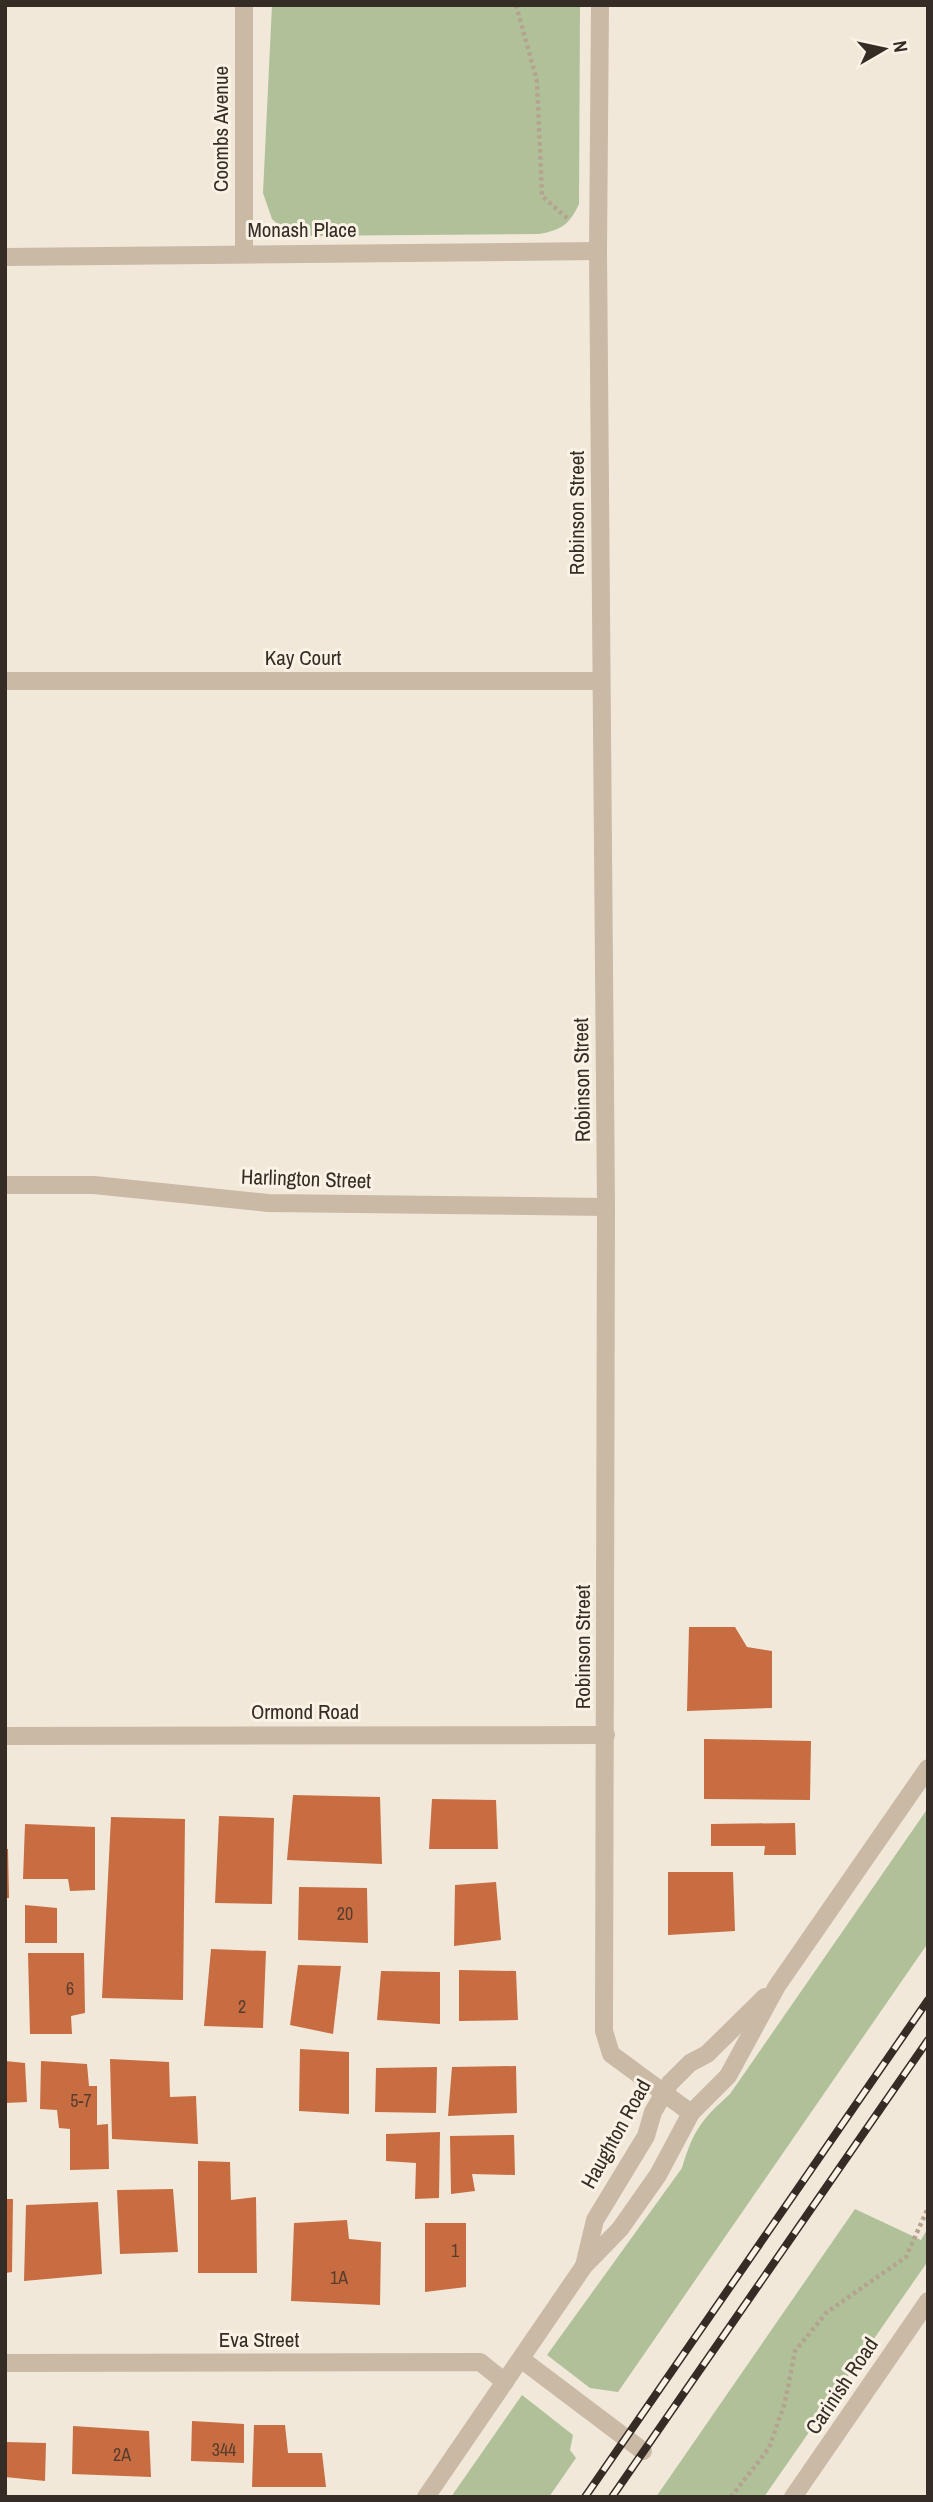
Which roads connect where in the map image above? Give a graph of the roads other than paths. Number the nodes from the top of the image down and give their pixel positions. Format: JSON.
{"nodes":[{"id":1,"x":244,"y":5,"type":"edge"},
{"id":2,"x":600,"y":5,"type":"edge"},
{"id":3,"x":598,"y":251,"type":"junction"},
{"id":4,"x":244,"y":253,"type":"junction"},
{"id":5,"x":5,"y":257,"type":"edge"},
{"id":6,"x":5,"y":681,"type":"edge"},
{"id":7,"x":601,"y":681,"type":"junction"},
{"id":8,"x":5,"y":1185,"type":"edge"},
{"id":9,"x":606,"y":1207,"type":"junction"},
{"id":10,"x":606,"y":1735,"type":"junction"},
{"id":11,"x":5,"y":1736,"type":"edge"},
{"id":12,"x":928,"y":1768,"type":"edge"},
{"id":13,"x":777,"y":1986,"type":"junction"},
{"id":14,"x":664,"y":2093,"type":"junction"},
{"id":15,"x":691,"y":2113,"type":"junction"},
{"id":16,"x":584,"y":2266,"type":"junction"},
{"id":17,"x":928,"y":2301,"type":"edge"},
{"id":18,"x":521,"y":2359,"type":"junction"},
{"id":19,"x":5,"y":2363,"type":"edge"},
{"id":20,"x":505,"y":2382,"type":"junction"},
{"id":21,"x":643,"y":2451,"type":"dead end"},
{"id":22,"x":426,"y":2497,"type":"edge"},
{"id":23,"x":793,"y":2497,"type":"edge"}],
"edges":[{"from":1,"to":4,"type":"street","name":"Coombs Avenue"},
{"from":2,"to":3,"type":"street","name":"Robinson Street"},
{"from":3,"to":4,"type":"street","name":"Monash Place"},
{"from":3,"to":7,"type":"street","name":"Robinson Street"},
{"from":4,"to":5,"type":"street","name":"Monash Place"},
{"from":6,"to":7,"type":"street","name":"Kay Court"},
{"from":7,"to":9,"type":"street","name":"Robinson Street"},
{"from":8,"to":9,"type":"street","name":"Harlington Street"},
{"from":9,"to":10,"type":"street","name":"Robinson Street"},
{"from":10,"to":11,"type":"street","name":"Ormond Road"},
{"from":10,"to":14,"type":"street","name":"Robinson Street"},
{"from":12,"to":13,"type":"street","name":"Haughton Road"},
{"from":13,"to":14,"type":"street","name":"Haughton Road"},
{"from":13,"to":15,"type":"street","name":"Haughton Road"},
{"from":14,"to":15,"type":"street","name":"Robinson Street"},
{"from":14,"to":16,"type":"street","name":"Haughton Road"},
{"from":15,"to":16,"type":"street","name":"Haughton Road"},
{"from":16,"to":18,"type":"street","name":"Haughton Road"},
{"from":17,"to":23,"type":"street","name":"Carinish Road"},
{"from":18,"to":20,"type":"street","name":"Haughton Road"},
{"from":18,"to":21,"type":"street"},
{"from":19,"to":20,"type":"street","name":"Eva Street"},
{"from":20,"to":22,"type":"street","name":"Haughton Road"}]}
